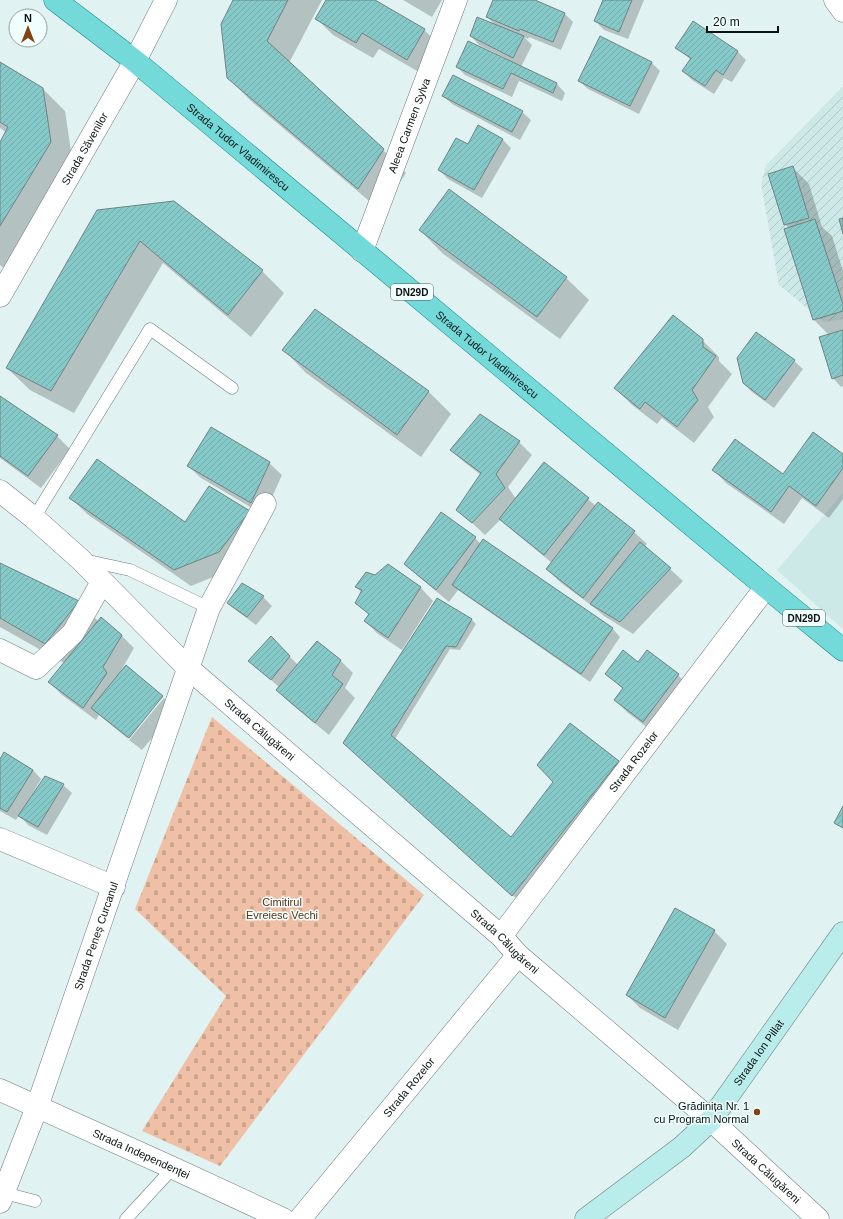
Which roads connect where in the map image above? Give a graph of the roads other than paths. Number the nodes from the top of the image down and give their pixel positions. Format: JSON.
{"nodes":[{"id":1,"x":55,"y":0,"type":"edge"},
{"id":2,"x":166,"y":0,"type":"edge"},
{"id":3,"x":456,"y":0,"type":"edge"},
{"id":4,"x":835,"y":0,"type":"edge"},
{"id":5,"x":843,"y":11,"type":"edge"},
{"id":6,"x":135,"y":61,"type":"junction"},
{"id":7,"x":362,"y":251,"type":"junction"},
{"id":8,"x":0,"y":296,"type":"edge"},
{"id":9,"x":232,"y":388,"type":"dead end"},
{"id":10,"x":0,"y":491,"type":"edge"},
{"id":11,"x":265,"y":504,"type":"dead end"},
{"id":12,"x":34,"y":518,"type":"junction"},
{"id":13,"x":80,"y":559,"type":"junction"},
{"id":14,"x":102,"y":582,"type":"junction"},
{"id":15,"x":766,"y":587,"type":"junction"},
{"id":16,"x":209,"y":608,"type":"junction"},
{"id":17,"x":0,"y":650,"type":"edge"},
{"id":18,"x":843,"y":650,"type":"edge"},
{"id":19,"x":188,"y":668,"type":"junction"},
{"id":20,"x":0,"y":839,"type":"edge"},
{"id":21,"x":114,"y":886,"type":"junction"},
{"id":22,"x":843,"y":933,"type":"edge"},
{"id":23,"x":501,"y":936,"type":"junction"},
{"id":24,"x":518,"y":955,"type":"junction"},
{"id":25,"x":0,"y":1090,"type":"edge"},
{"id":26,"x":37,"y":1107,"type":"junction"},
{"id":27,"x":711,"y":1120,"type":"junction"},
{"id":28,"x":173,"y":1168,"type":"junction"},
{"id":29,"x":2,"y":1197,"type":"edge"},
{"id":30,"x":35,"y":1201,"type":"dead end"},
{"id":31,"x":126,"y":1219,"type":"edge"},
{"id":32,"x":283,"y":1219,"type":"edge"},
{"id":33,"x":300,"y":1219,"type":"edge"},
{"id":34,"x":586,"y":1219,"type":"edge"},
{"id":35,"x":818,"y":1219,"type":"edge"}],
"edges":[{"from":1,"to":6,"type":"main road","name":"Strada Tudor Vladimirescu","number":"DN29D"},
{"from":2,"to":6,"type":"street","name":"Strada Săvenilor"},
{"from":3,"to":7,"type":"street","name":"Aleea Carmen Sylva"},
{"from":4,"to":5,"type":"street"},
{"from":6,"to":7,"type":"main road","name":"Strada Tudor Vladimirescu","number":"DN29D"},
{"from":6,"to":8,"type":"street","name":"Strada Săvenilor"},
{"from":7,"to":15,"type":"main road","name":"Strada Tudor Vladimirescu","number":"DN29D"},
{"from":9,"to":12,"type":"lane"},
{"from":10,"to":12,"type":"street","name":"Strada Călugăreni"},
{"from":11,"to":16,"type":"street"},
{"from":12,"to":13,"type":"street","name":"Strada Călugăreni"},
{"from":13,"to":14,"type":"street","name":"Strada Călugăreni"},
{"from":13,"to":16,"type":"lane"},
{"from":14,"to":17,"type":"street"},
{"from":14,"to":19,"type":"street","name":"Strada Călugăreni"},
{"from":15,"to":18,"type":"main road","name":"Strada Tudor Vladimirescu","number":"DN29D"},
{"from":15,"to":23,"type":"street","name":"Strada Rozelor"},
{"from":16,"to":19,"type":"street"},
{"from":19,"to":21,"type":"street","name":"Strada Peneș Curcanul"},
{"from":19,"to":23,"type":"street","name":"Strada Călugăreni"},
{"from":20,"to":21,"type":"street"},
{"from":21,"to":26,"type":"street","name":"Strada Peneș Curcanul"},
{"from":22,"to":27,"type":"main road","name":"Strada Ion Pillat"},
{"from":23,"to":24,"type":"street","name":"Strada Călugăreni"},
{"from":24,"to":27,"type":"street","name":"Strada Călugăreni"},
{"from":24,"to":33,"type":"street","name":"Strada Rozelor"},
{"from":25,"to":26,"type":"street","name":"Strada Independenței"},
{"from":26,"to":28,"type":"street","name":"Strada Independenței"},
{"from":26,"to":29,"type":"street","name":"Strada Peneș Curcanul"},
{"from":27,"to":34,"type":"main road","name":"Strada Ion Pillat"},
{"from":27,"to":35,"type":"street","name":"Strada Călugăreni"},
{"from":28,"to":31,"type":"lane"},
{"from":28,"to":32,"type":"street","name":"Strada Independenței"},
{"from":29,"to":30,"type":"lane"}]}
